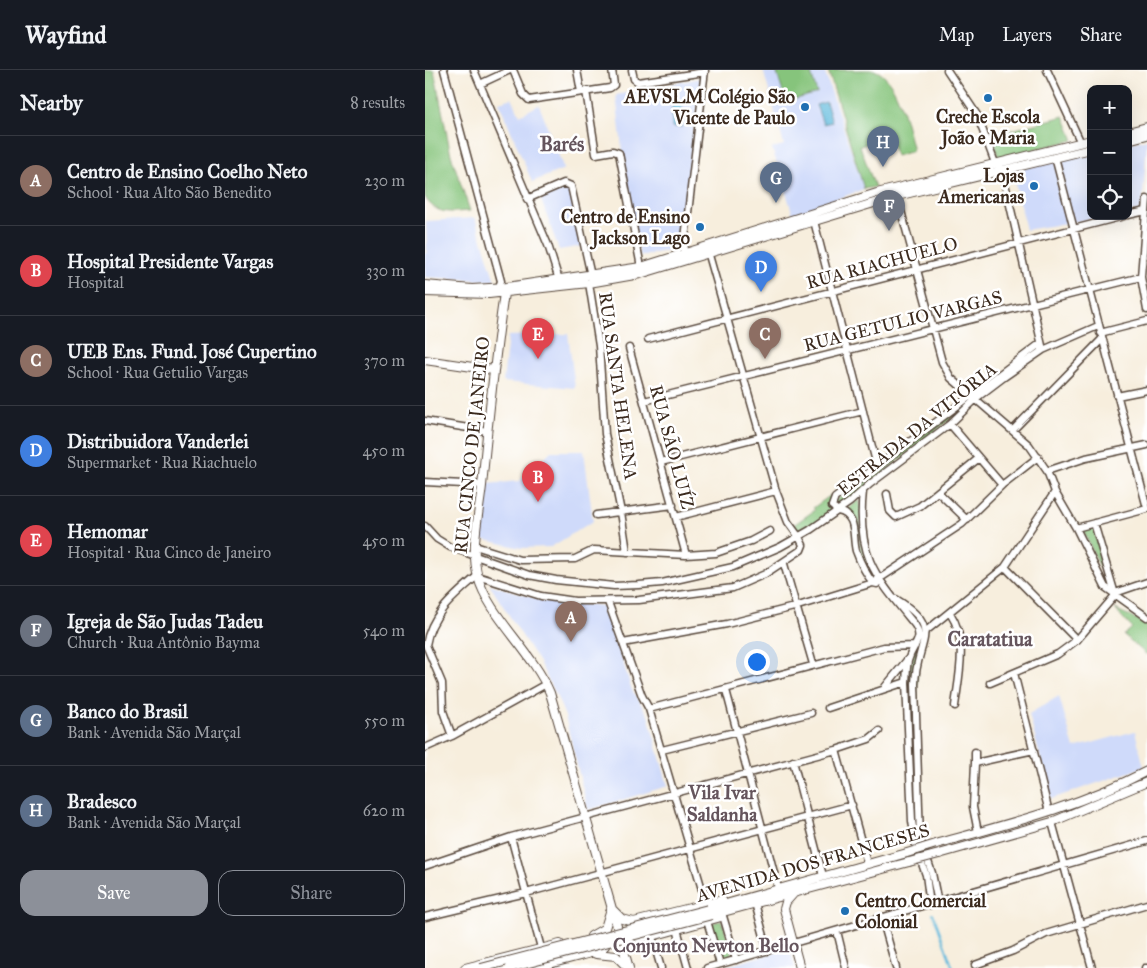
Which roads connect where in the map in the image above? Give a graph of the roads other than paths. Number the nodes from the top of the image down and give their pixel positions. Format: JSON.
{"nodes":[{"id":1,"x":443,"y":70,"type":"edge"},
{"id":2,"x":448,"y":70,"type":"edge"},
{"id":3,"x":474,"y":70,"type":"edge"},
{"id":4,"x":511,"y":70,"type":"edge"},
{"id":5,"x":577,"y":70,"type":"edge"},
{"id":6,"x":613,"y":70,"type":"edge"},
{"id":7,"x":632,"y":70,"type":"edge"},
{"id":8,"x":947,"y":70,"type":"edge"},
{"id":9,"x":1047,"y":70,"type":"edge"},
{"id":10,"x":705,"y":71,"type":"edge"},
{"id":11,"x":480,"y":84,"type":"junction"},
{"id":12,"x":584,"y":91,"type":"junction"},
{"id":13,"x":1147,"y":127,"type":"edge"},
{"id":14,"x":1132,"y":131,"type":"edge"},
{"id":15,"x":1147,"y":135,"type":"edge"},
{"id":16,"x":1132,"y":139,"type":"edge"},
{"id":17,"x":1087,"y":141,"type":"edge"},
{"id":18,"x":1081,"y":142,"type":"junction"},
{"id":19,"x":1087,"y":150,"type":"edge"},
{"id":20,"x":1055,"y":158,"type":"junction"},
{"id":21,"x":995,"y":163,"type":"junction"},
{"id":22,"x":1002,"y":170,"type":"junction"},
{"id":23,"x":897,"y":196,"type":"junction"},
{"id":24,"x":527,"y":199,"type":"junction"},
{"id":25,"x":1147,"y":199,"type":"edge"},
{"id":26,"x":1144,"y":211,"type":"edge"},
{"id":27,"x":1108,"y":220,"type":"edge"},
{"id":28,"x":813,"y":221,"type":"junction"},
{"id":29,"x":1073,"y":229,"type":"junction"},
{"id":30,"x":1019,"y":243,"type":"junction"},
{"id":31,"x":683,"y":255,"type":"junction"},
{"id":32,"x":709,"y":255,"type":"junction"},
{"id":33,"x":641,"y":267,"type":"junction"},
{"id":34,"x":917,"y":269,"type":"junction"},
{"id":35,"x":1141,"y":277,"type":"junction"},
{"id":36,"x":559,"y":280,"type":"junction"},
{"id":37,"x":590,"y":280,"type":"junction"},
{"id":38,"x":425,"y":285,"type":"edge"},
{"id":39,"x":503,"y":289,"type":"junction"},
{"id":40,"x":1089,"y":290,"type":"junction"},
{"id":41,"x":425,"y":292,"type":"edge"},
{"id":42,"x":833,"y":292,"type":"junction"},
{"id":43,"x":1033,"y":304,"type":"junction"},
{"id":44,"x":1147,"y":310,"type":"edge"},
{"id":45,"x":727,"y":318,"type":"junction"},
{"id":46,"x":1147,"y":321,"type":"edge"},
{"id":47,"x":933,"y":329,"type":"junction"},
{"id":48,"x":1100,"y":332,"type":"junction"},
{"id":49,"x":648,"y":339,"type":"dead end"},
{"id":50,"x":1042,"y":346,"type":"junction"},
{"id":51,"x":629,"y":348,"type":"dead end"},
{"id":52,"x":848,"y":350,"type":"junction"},
{"id":53,"x":425,"y":360,"type":"edge"},
{"id":54,"x":493,"y":370,"type":"junction"},
{"id":55,"x":745,"y":376,"type":"junction"},
{"id":56,"x":1147,"y":390,"type":"edge"},
{"id":57,"x":969,"y":395,"type":"junction"},
{"id":58,"x":1117,"y":396,"type":"junction"},
{"id":59,"x":644,"y":401,"type":"junction"},
{"id":60,"x":975,"y":401,"type":"junction"},
{"id":61,"x":863,"y":411,"type":"junction"},
{"id":62,"x":425,"y":421,"type":"edge"},
{"id":63,"x":950,"y":424,"type":"junction"},
{"id":64,"x":1013,"y":430,"type":"junction"},
{"id":65,"x":487,"y":431,"type":"junction"},
{"id":66,"x":760,"y":437,"type":"junction"},
{"id":67,"x":1147,"y":445,"type":"edge"},
{"id":68,"x":1131,"y":448,"type":"junction"},
{"id":69,"x":1038,"y":457,"type":"junction"},
{"id":70,"x":979,"y":458,"type":"junction"},
{"id":71,"x":661,"y":462,"type":"junction"},
{"id":72,"x":877,"y":466,"type":"junction"},
{"id":73,"x":1047,"y":471,"type":"junction"},
{"id":74,"x":425,"y":482,"type":"edge"},
{"id":75,"x":482,"y":485,"type":"junction"},
{"id":76,"x":1001,"y":485,"type":"junction"},
{"id":77,"x":776,"y":490,"type":"junction"},
{"id":78,"x":863,"y":491,"type":"junction"},
{"id":79,"x":938,"y":492,"type":"junction"},
{"id":80,"x":1055,"y":492,"type":"junction"},
{"id":81,"x":887,"y":494,"type":"dead end"},
{"id":82,"x":673,"y":505,"type":"junction"},
{"id":83,"x":1147,"y":508,"type":"edge"},
{"id":84,"x":838,"y":511,"type":"junction"},
{"id":85,"x":621,"y":512,"type":"junction"},
{"id":86,"x":596,"y":515,"type":"dead end"},
{"id":87,"x":676,"y":517,"type":"junction"},
{"id":88,"x":967,"y":520,"type":"junction"},
{"id":89,"x":1094,"y":523,"type":"junction"},
{"id":90,"x":425,"y":526,"type":"edge"},
{"id":91,"x":1076,"y":528,"type":"junction"},
{"id":92,"x":770,"y":531,"type":"dead end"},
{"id":93,"x":799,"y":537,"type":"junction"},
{"id":94,"x":475,"y":546,"type":"junction"},
{"id":95,"x":627,"y":552,"type":"junction"},
{"id":96,"x":686,"y":555,"type":"junction"},
{"id":97,"x":475,"y":556,"type":"junction"},
{"id":98,"x":784,"y":564,"type":"junction"},
{"id":99,"x":1005,"y":567,"type":"junction"},
{"id":100,"x":477,"y":576,"type":"junction"},
{"id":101,"x":1147,"y":582,"type":"edge"},
{"id":102,"x":878,"y":583,"type":"junction"},
{"id":103,"x":891,"y":595,"type":"junction"},
{"id":104,"x":1116,"y":595,"type":"junction"},
{"id":105,"x":607,"y":602,"type":"junction"},
{"id":106,"x":798,"y":606,"type":"junction"},
{"id":107,"x":950,"y":613,"type":"junction"},
{"id":108,"x":1146,"y":616,"type":"edge"},
{"id":109,"x":926,"y":631,"type":"junction"},
{"id":110,"x":1077,"y":640,"type":"junction"},
{"id":111,"x":919,"y":642,"type":"junction"},
{"id":112,"x":623,"y":643,"type":"junction"},
{"id":113,"x":426,"y":645,"type":"edge"},
{"id":114,"x":908,"y":659,"type":"junction"},
{"id":115,"x":813,"y":664,"type":"junction"},
{"id":116,"x":1014,"y":674,"type":"junction"},
{"id":117,"x":906,"y":682,"type":"junction"},
{"id":118,"x":991,"y":683,"type":"dead end"},
{"id":119,"x":546,"y":684,"type":"junction"},
{"id":120,"x":885,"y":688,"type":"junction"},
{"id":121,"x":726,"y":690,"type":"junction"},
{"id":122,"x":955,"y":706,"type":"dead end"},
{"id":123,"x":828,"y":708,"type":"dead end"},
{"id":124,"x":649,"y":709,"type":"junction"},
{"id":125,"x":811,"y":713,"type":"dead end"},
{"id":126,"x":737,"y":732,"type":"junction"},
{"id":127,"x":879,"y":732,"type":"dead end"},
{"id":128,"x":452,"y":736,"type":"junction"},
{"id":129,"x":425,"y":748,"type":"edge"},
{"id":130,"x":662,"y":750,"type":"junction"},
{"id":131,"x":836,"y":750,"type":"junction"},
{"id":132,"x":1033,"y":750,"type":"junction"},
{"id":133,"x":975,"y":752,"type":"dead end"},
{"id":134,"x":793,"y":761,"type":"junction"},
{"id":135,"x":975,"y":763,"type":"junction"},
{"id":136,"x":1147,"y":771,"type":"edge"},
{"id":137,"x":748,"y":773,"type":"junction"},
{"id":138,"x":911,"y":778,"type":"junction"},
{"id":139,"x":1147,"y":782,"type":"edge"},
{"id":140,"x":920,"y":790,"type":"junction"},
{"id":141,"x":675,"y":793,"type":"junction"},
{"id":142,"x":852,"y":805,"type":"junction"},
{"id":143,"x":1049,"y":812,"type":"junction"},
{"id":144,"x":585,"y":817,"type":"junction"},
{"id":145,"x":807,"y":817,"type":"junction"},
{"id":146,"x":1052,"y":822,"type":"junction"},
{"id":147,"x":762,"y":829,"type":"junction"},
{"id":148,"x":978,"y":832,"type":"junction"},
{"id":149,"x":511,"y":837,"type":"junction"},
{"id":150,"x":1147,"y":841,"type":"edge"},
{"id":151,"x":690,"y":848,"type":"junction"},
{"id":152,"x":867,"y":864,"type":"junction"},
{"id":153,"x":425,"y":866,"type":"edge"},
{"id":154,"x":1064,"y":866,"type":"junction"},
{"id":155,"x":600,"y":872,"type":"junction"},
{"id":156,"x":823,"y":876,"type":"junction"},
{"id":157,"x":777,"y":888,"type":"junction"},
{"id":158,"x":526,"y":893,"type":"junction"},
{"id":159,"x":795,"y":893,"type":"junction"},
{"id":160,"x":938,"y":903,"type":"junction"},
{"id":161,"x":755,"y":904,"type":"junction"},
{"id":162,"x":1147,"y":904,"type":"edge"},
{"id":163,"x":929,"y":905,"type":"junction"},
{"id":164,"x":610,"y":908,"type":"junction"},
{"id":165,"x":708,"y":912,"type":"junction"},
{"id":166,"x":723,"y":916,"type":"junction"},
{"id":167,"x":425,"y":917,"type":"edge"},
{"id":168,"x":882,"y":918,"type":"junction"},
{"id":169,"x":642,"y":921,"type":"junction"},
{"id":170,"x":1080,"y":923,"type":"junction"},
{"id":171,"x":632,"y":930,"type":"junction"},
{"id":172,"x":677,"y":930,"type":"junction"},
{"id":173,"x":837,"y":931,"type":"junction"},
{"id":174,"x":595,"y":935,"type":"junction"},
{"id":175,"x":652,"y":937,"type":"junction"},
{"id":176,"x":793,"y":943,"type":"junction"},
{"id":177,"x":541,"y":948,"type":"junction"},
{"id":178,"x":767,"y":951,"type":"junction"},
{"id":179,"x":591,"y":953,"type":"junction"},
{"id":180,"x":626,"y":959,"type":"junction"},
{"id":181,"x":736,"y":960,"type":"junction"},
{"id":182,"x":720,"y":964,"type":"junction"},
{"id":183,"x":975,"y":965,"type":"dead end"},
{"id":184,"x":465,"y":968,"type":"edge"},
{"id":185,"x":481,"y":968,"type":"edge"},
{"id":186,"x":510,"y":968,"type":"edge"},
{"id":187,"x":534,"y":968,"type":"edge"},
{"id":188,"x":629,"y":968,"type":"edge"},
{"id":189,"x":661,"y":968,"type":"edge"},
{"id":190,"x":688,"y":968,"type":"edge"},
{"id":191,"x":707,"y":968,"type":"edge"},
{"id":192,"x":800,"y":968,"type":"edge"},
{"id":193,"x":846,"y":968,"type":"edge"},
{"id":194,"x":896,"y":968,"type":"edge"},
{"id":195,"x":1092,"y":968,"type":"edge"}],
"edges":[{"from":1,"to":39,"type":"street"},
{"from":2,"to":39,"type":"street"},
{"from":3,"to":11,"type":"street"},
{"from":4,"to":11,"type":"street"},
{"from":4,"to":12,"type":"street"},
{"from":5,"to":12,"type":"street"},
{"from":6,"to":12,"type":"street"},
{"from":7,"to":10,"type":"street"},
{"from":8,"to":21,"type":"street"},
{"from":9,"to":18,"type":"street"},
{"from":10,"to":31,"type":"street"},
{"from":11,"to":24,"type":"street"},
{"from":12,"to":33,"type":"street"},
{"from":13,"to":14,"type":"main road"},
{"from":15,"to":16,"type":"main road"},
{"from":17,"to":18,"type":"main road"},
{"from":18,"to":21,"type":"main road"},
{"from":19,"to":20,"type":"main road"},
{"from":20,"to":22,"type":"main road"},
{"from":20,"to":29,"type":"street"},
{"from":21,"to":22,"type":"street"},
{"from":21,"to":31,"type":"main road"},
{"from":22,"to":23,"type":"main road"},
{"from":22,"to":30,"type":"street"},
{"from":23,"to":28,"type":"main road"},
{"from":23,"to":34,"type":"street"},
{"from":24,"to":36,"type":"street"},
{"from":24,"to":37,"type":"street","name":"RUA SANTA HELENA"},
{"from":25,"to":26,"type":"street"},
{"from":26,"to":35,"type":"street"},
{"from":27,"to":29,"type":"street","name":"RUA RIACHUELO"},
{"from":28,"to":32,"type":"main road"},
{"from":28,"to":42,"type":"street"},
{"from":29,"to":30,"type":"street","name":"RUA RIACHUELO"},
{"from":29,"to":40,"type":"street"},
{"from":30,"to":34,"type":"street","name":"RUA RIACHUELO"},
{"from":30,"to":43,"type":"street"},
{"from":31,"to":33,"type":"main road"},
{"from":32,"to":37,"type":"main road"},
{"from":32,"to":45,"type":"street"},
{"from":33,"to":37,"type":"main road"},
{"from":34,"to":42,"type":"street","name":"RUA RIACHUELO"},
{"from":34,"to":47,"type":"street"},
{"from":35,"to":40,"type":"street","name":"RUA GETULIO VARGAS"},
{"from":35,"to":44,"type":"street"},
{"from":36,"to":37,"type":"main road"},
{"from":36,"to":39,"type":"main road"},
{"from":37,"to":39,"type":"main road"},
{"from":37,"to":85,"type":"street","name":"RUA SANTA HELENA"},
{"from":38,"to":39,"type":"main road"},
{"from":39,"to":41,"type":"main road"},
{"from":39,"to":54,"type":"main road","name":"RUA CINCO DE JANEIRO"},
{"from":40,"to":43,"type":"street","name":"RUA GETULIO VARGAS"},
{"from":40,"to":48,"type":"street"},
{"from":42,"to":45,"type":"street","name":"RUA RIACHUELO"},
{"from":42,"to":52,"type":"street"},
{"from":43,"to":47,"type":"street","name":"RUA GETULIO VARGAS"},
{"from":43,"to":50,"type":"street"},
{"from":45,"to":49,"type":"street","name":"RUA RIACHUELO"},
{"from":45,"to":55,"type":"street"},
{"from":46,"to":48,"type":"street","name":"ESTRADA DA VITÓRIA"},
{"from":47,"to":52,"type":"street","name":"RUA GETULIO VARGAS"},
{"from":47,"to":57,"type":"street"},
{"from":48,"to":50,"type":"street","name":"ESTRADA DA VITÓRIA"},
{"from":48,"to":58,"type":"street"},
{"from":48,"to":64,"type":"street"},
{"from":50,"to":57,"type":"street","name":"ESTRADA DA VITÓRIA"},
{"from":50,"to":60,"type":"street","name":"ESTRADA DA VITÓRIA"},
{"from":51,"to":59,"type":"street","name":"RUA SÃO LUÍZ"},
{"from":52,"to":55,"type":"street","name":"RUA GETULIO VARGAS"},
{"from":52,"to":61,"type":"street"},
{"from":53,"to":54,"type":"main road"},
{"from":54,"to":65,"type":"main road","name":"RUA CINCO DE JANEIRO"},
{"from":55,"to":59,"type":"street","name":"RUA GETULIO VARGAS"},
{"from":55,"to":66,"type":"street"},
{"from":56,"to":58,"type":"street"},
{"from":57,"to":60,"type":"street"},
{"from":57,"to":72,"type":"street","name":"ESTRADA DA VITÓRIA"},
{"from":58,"to":68,"type":"street"},
{"from":59,"to":71,"type":"street","name":"RUA SÃO LUÍZ"},
{"from":60,"to":63,"type":"street","name":"ESTRADA DA VITÓRIA"},
{"from":60,"to":64,"type":"street"},
{"from":61,"to":66,"type":"street"},
{"from":61,"to":72,"type":"street"},
{"from":62,"to":65,"type":"street"},
{"from":63,"to":70,"type":"street"},
{"from":63,"to":78,"type":"street","name":"ESTRADA DA VITÓRIA"},
{"from":64,"to":69,"type":"street"},
{"from":65,"to":75,"type":"main road","name":"RUA CINCO DE JANEIRO"},
{"from":66,"to":71,"type":"street"},
{"from":66,"to":77,"type":"street"},
{"from":67,"to":68,"type":"street"},
{"from":68,"to":73,"type":"street"},
{"from":68,"to":83,"type":"street"},
{"from":69,"to":73,"type":"street"},
{"from":69,"to":76,"type":"street"},
{"from":70,"to":76,"type":"street"},
{"from":70,"to":79,"type":"street"},
{"from":71,"to":82,"type":"street","name":"RUA SÃO LUÍZ"},
{"from":72,"to":84,"type":"street","name":"ESTRADA DA VITÓRIA"},
{"from":73,"to":80,"type":"street"},
{"from":74,"to":75,"type":"street"},
{"from":75,"to":94,"type":"main road","name":"RUA CINCO DE JANEIRO"},
{"from":76,"to":88,"type":"street"},
{"from":77,"to":87,"type":"street"},
{"from":77,"to":93,"type":"street"},
{"from":78,"to":84,"type":"street","name":"ESTRADA DA VITÓRIA"},
{"from":78,"to":102,"type":"street"},
{"from":79,"to":81,"type":"street"},
{"from":79,"to":88,"type":"street"},
{"from":80,"to":91,"type":"street"},
{"from":80,"to":99,"type":"street"},
{"from":82,"to":85,"type":"street"},
{"from":82,"to":87,"type":"street","name":"RUA SÃO LUÍZ"},
{"from":83,"to":89,"type":"street"},
{"from":84,"to":93,"type":"street"},
{"from":84,"to":102,"type":"street"},
{"from":85,"to":86,"type":"street"},
{"from":85,"to":95,"type":"street","name":"RUA SANTA HELENA"},
{"from":87,"to":96,"type":"street","name":"RUA SÃO LUÍZ"},
{"from":88,"to":102,"type":"street"},
{"from":89,"to":91,"type":"street"},
{"from":89,"to":104,"type":"street"},
{"from":90,"to":97,"type":"street"},
{"from":91,"to":104,"type":"street"},
{"from":92,"to":96,"type":"street"},
{"from":93,"to":97,"type":"street"},
{"from":93,"to":98,"type":"street"},
{"from":94,"to":95,"type":"street"},
{"from":94,"to":97,"type":"main road","name":"RUA CINCO DE JANEIRO"},
{"from":95,"to":96,"type":"street"},
{"from":97,"to":100,"type":"main road","name":"RUA CINCO DE JANEIRO"},
{"from":98,"to":105,"type":"street"},
{"from":98,"to":106,"type":"street"},
{"from":99,"to":107,"type":"street"},
{"from":99,"to":110,"type":"street"},
{"from":100,"to":105,"type":"street"},
{"from":100,"to":113,"type":"street"},
{"from":100,"to":119,"type":"main road","name":"RUA CINCO DE JANEIRO"},
{"from":101,"to":104,"type":"street"},
{"from":102,"to":103,"type":"street"},
{"from":102,"to":106,"type":"street"},
{"from":103,"to":109,"type":"street"},
{"from":103,"to":111,"type":"street"},
{"from":104,"to":108,"type":"street"},
{"from":104,"to":110,"type":"street"},
{"from":105,"to":112,"type":"street"},
{"from":106,"to":112,"type":"street"},
{"from":106,"to":115,"type":"street"},
{"from":107,"to":109,"type":"street"},
{"from":107,"to":122,"type":"street"},
{"from":109,"to":111,"type":"street"},
{"from":110,"to":116,"type":"street"},
{"from":111,"to":114,"type":"street"},
{"from":111,"to":115,"type":"street"},
{"from":111,"to":140,"type":"street"},
{"from":112,"to":124,"type":"street"},
{"from":113,"to":128,"type":"street"},
{"from":114,"to":117,"type":"street"},
{"from":114,"to":120,"type":"street"},
{"from":115,"to":121,"type":"street"},
{"from":116,"to":118,"type":"street"},
{"from":116,"to":132,"type":"street"},
{"from":117,"to":120,"type":"street"},
{"from":117,"to":138,"type":"street"},
{"from":119,"to":128,"type":"street"},
{"from":119,"to":144,"type":"main road","name":"RUA CINCO DE JANEIRO"},
{"from":120,"to":123,"type":"street"},
{"from":121,"to":124,"type":"street"},
{"from":121,"to":126,"type":"street"},
{"from":124,"to":130,"type":"street"},
{"from":125,"to":126,"type":"street"},
{"from":126,"to":130,"type":"street"},
{"from":126,"to":137,"type":"street"},
{"from":127,"to":131,"type":"street"},
{"from":128,"to":129,"type":"street"},
{"from":130,"to":141,"type":"street"},
{"from":131,"to":134,"type":"street"},
{"from":131,"to":142,"type":"street"},
{"from":132,"to":135,"type":"street"},
{"from":132,"to":143,"type":"street"},
{"from":133,"to":135,"type":"street"},
{"from":134,"to":137,"type":"street"},
{"from":134,"to":145,"type":"street"},
{"from":135,"to":148,"type":"street"},
{"from":136,"to":143,"type":"main road","name":"AVENIDA DOS FRANCESES"},
{"from":137,"to":141,"type":"street"},
{"from":137,"to":147,"type":"street"},
{"from":138,"to":140,"type":"street"},
{"from":138,"to":163,"type":"street"},
{"from":139,"to":146,"type":"main road","name":"AVENIDA DOS FRANCESES"},
{"from":140,"to":160,"type":"street"},
{"from":141,"to":144,"type":"street"},
{"from":141,"to":151,"type":"street"},
{"from":142,"to":145,"type":"street"},
{"from":142,"to":152,"type":"street"},
{"from":143,"to":148,"type":"main road","name":"AVENIDA DOS FRANCESES"},
{"from":144,"to":149,"type":"street"},
{"from":144,"to":155,"type":"main road","name":"RUA CINCO DE JANEIRO"},
{"from":145,"to":147,"type":"street"},
{"from":145,"to":156,"type":"street"},
{"from":146,"to":154,"type":"street"},
{"from":146,"to":159,"type":"main road","name":"AVENIDA DOS FRANCESES","bridge":true},
{"from":147,"to":151,"type":"street"},
{"from":147,"to":157,"type":"street"},
{"from":148,"to":152,"type":"main road","name":"AVENIDA DOS FRANCESES","bridge":true},
{"from":149,"to":153,"type":"street"},
{"from":149,"to":158,"type":"street"},
{"from":150,"to":154,"type":"street"},
{"from":151,"to":155,"type":"street"},
{"from":151,"to":165,"type":"street"},
{"from":152,"to":156,"type":"main road","name":"AVENIDA DOS FRANCESES"},
{"from":154,"to":160,"type":"street"},
{"from":154,"to":170,"type":"street"},
{"from":155,"to":158,"type":"street"},
{"from":155,"to":164,"type":"main road","name":"RUA CINCO DE JANEIRO"},
{"from":156,"to":157,"type":"main road","name":"AVENIDA DOS FRANCESES"},
{"from":157,"to":165,"type":"main road","name":"AVENIDA DOS FRANCESES"},
{"from":158,"to":167,"type":"street"},
{"from":158,"to":177,"type":"street"},
{"from":159,"to":161,"type":"main road","name":"AVENIDA DOS FRANCESES"},
{"from":159,"to":176,"type":"main road"},
{"from":160,"to":163,"type":"street"},
{"from":161,"to":165,"type":"main road","name":"AVENIDA DOS FRANCESES"},
{"from":161,"to":166,"type":"main road"},
{"from":161,"to":178,"type":"street"},
{"from":162,"to":170,"type":"street"},
{"from":163,"to":168,"type":"street"},
{"from":164,"to":169,"type":"main road"},
{"from":164,"to":174,"type":"main road"},
{"from":164,"to":180,"type":"main road","name":"RUA CINCO DE JANEIRO"},
{"from":165,"to":166,"type":"main road"},
{"from":165,"to":169,"type":"main road"},
{"from":165,"to":172,"type":"main road"},
{"from":165,"to":182,"type":"street"},
{"from":165,"to":185,"type":"main road","name":"AVENIDA DOS FRANCESES","bridge":true},
{"from":165,"to":186,"type":"main road","name":"AVENIDA DOS FRANCESES","bridge":true},
{"from":166,"to":181,"type":"street"},
{"from":168,"to":173,"type":"street"},
{"from":168,"to":194,"type":"street"},
{"from":169,"to":171,"type":"main road"},
{"from":170,"to":183,"type":"street"},
{"from":170,"to":195,"type":"street"},
{"from":171,"to":175,"type":"main road"},
{"from":171,"to":180,"type":"main road"},
{"from":172,"to":175,"type":"main road"},
{"from":172,"to":190,"type":"street"},
{"from":173,"to":176,"type":"street"},
{"from":173,"to":193,"type":"street"},
{"from":174,"to":177,"type":"main road"},
{"from":174,"to":179,"type":"main road"},
{"from":175,"to":189,"type":"street"},
{"from":176,"to":178,"type":"street"},
{"from":176,"to":192,"type":"main road"},
{"from":177,"to":184,"type":"main road"},
{"from":178,"to":181,"type":"street"},
{"from":179,"to":187,"type":"main road"},
{"from":179,"to":188,"type":"main road"},
{"from":180,"to":188,"type":"main road","name":"RUA CINCO DE JANEIRO"},
{"from":181,"to":182,"type":"street"},
{"from":182,"to":191,"type":"street"}]}
